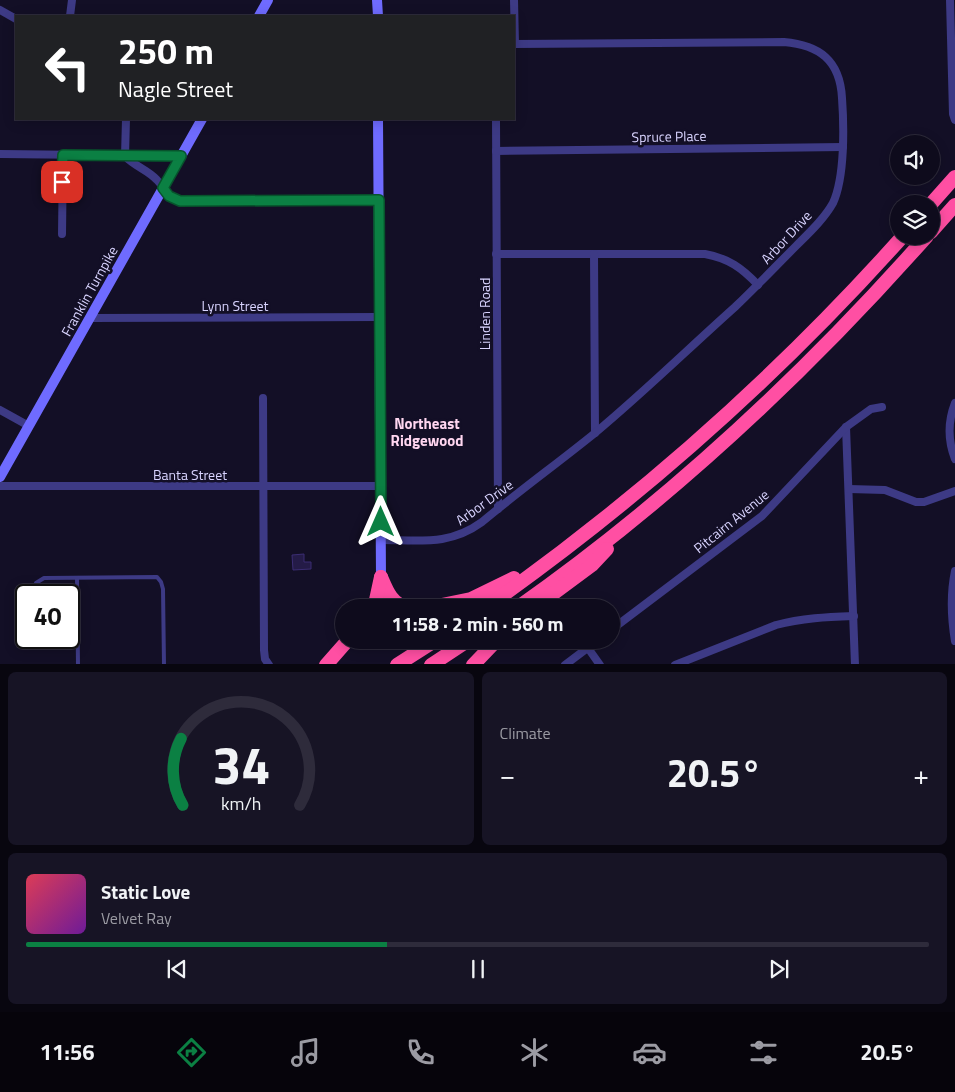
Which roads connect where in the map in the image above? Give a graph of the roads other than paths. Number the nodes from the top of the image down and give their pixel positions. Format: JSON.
{"nodes":[{"id":1,"x":72,"y":0,"type":"edge"},
{"id":2,"x":268,"y":0,"type":"edge"},
{"id":3,"x":378,"y":0,"type":"edge"},
{"id":4,"x":514,"y":0,"type":"edge"},
{"id":5,"x":950,"y":0,"type":"edge"},
{"id":6,"x":0,"y":10,"type":"edge"},
{"id":7,"x":70,"y":15,"type":"edge"},
{"id":8,"x":260,"y":15,"type":"edge"},
{"id":9,"x":378,"y":15,"type":"edge"},
{"id":10,"x":514,"y":15,"type":"edge"},
{"id":11,"x":15,"y":18,"type":"edge"},
{"id":12,"x":953,"y":29,"type":"edge"},
{"id":13,"x":515,"y":44,"type":"edge"},
{"id":14,"x":126,"y":120,"type":"edge"},
{"id":15,"x":201,"y":120,"type":"edge"},
{"id":16,"x":378,"y":120,"type":"edge"},
{"id":17,"x":496,"y":120,"type":"edge"},
{"id":18,"x":955,"y":120,"type":"edge"},
{"id":19,"x":843,"y":147,"type":"junction"},
{"id":20,"x":496,"y":151,"type":"junction"},
{"id":21,"x":0,"y":154,"type":"edge"},
{"id":22,"x":63,"y":155,"type":"junction"},
{"id":23,"x":125,"y":156,"type":"junction"},
{"id":24,"x":181,"y":156,"type":"junction"},
{"id":25,"x":955,"y":178,"type":"edge"},
{"id":26,"x":163,"y":188,"type":"junction"},
{"id":27,"x":939,"y":195,"type":"edge"},
{"id":28,"x":379,"y":200,"type":"junction"},
{"id":29,"x":955,"y":205,"type":"edge"},
{"id":30,"x":940,"y":222,"type":"edge"},
{"id":31,"x":62,"y":234,"type":"dead end"},
{"id":32,"x":895,"y":245,"type":"edge"},
{"id":33,"x":919,"y":245,"type":"edge"},
{"id":34,"x":496,"y":254,"type":"junction"},
{"id":35,"x":594,"y":254,"type":"junction"},
{"id":36,"x":758,"y":285,"type":"junction"},
{"id":37,"x":379,"y":317,"type":"junction"},
{"id":38,"x":90,"y":318,"type":"junction"},
{"id":39,"x":263,"y":398,"type":"dead end"},
{"id":40,"x":955,"y":402,"type":"edge"},
{"id":41,"x":882,"y":407,"type":"dead end"},
{"id":42,"x":0,"y":410,"type":"edge"},
{"id":43,"x":28,"y":426,"type":"junction"},
{"id":44,"x":846,"y":428,"type":"junction"},
{"id":45,"x":596,"y":432,"type":"junction"},
{"id":46,"x":955,"y":459,"type":"edge"},
{"id":47,"x":0,"y":477,"type":"edge"},
{"id":48,"x":0,"y":486,"type":"edge"},
{"id":49,"x":264,"y":486,"type":"junction"},
{"id":50,"x":380,"y":486,"type":"junction"},
{"id":51,"x":849,"y":488,"type":"junction"},
{"id":52,"x":955,"y":490,"type":"edge"},
{"id":53,"x":498,"y":509,"type":"junction"},
{"id":54,"x":645,"y":511,"type":"junction"},
{"id":55,"x":381,"y":540,"type":"junction"},
{"id":56,"x":560,"y":553,"type":"junction"},
{"id":57,"x":955,"y":571,"type":"edge"},
{"id":58,"x":381,"y":577,"type":"junction"},
{"id":59,"x":76,"y":578,"type":"junction"},
{"id":60,"x":36,"y":584,"type":"edge"},
{"id":61,"x":376,"y":599,"type":"edge"},
{"id":62,"x":392,"y":599,"type":"edge"},
{"id":63,"x":470,"y":599,"type":"edge"},
{"id":64,"x":496,"y":599,"type":"edge"},
{"id":65,"x":528,"y":599,"type":"edge"},
{"id":66,"x":546,"y":599,"type":"edge"},
{"id":67,"x":854,"y":616,"type":"junction"},
{"id":68,"x":620,"y":623,"type":"edge"},
{"id":69,"x":955,"y":641,"type":"edge"},
{"id":70,"x":340,"y":649,"type":"edge"},
{"id":71,"x":421,"y":649,"type":"edge"},
{"id":72,"x":454,"y":649,"type":"edge"},
{"id":73,"x":488,"y":649,"type":"edge"},
{"id":74,"x":587,"y":649,"type":"edge"},
{"id":75,"x":589,"y":649,"type":"edge"},
{"id":76,"x":78,"y":664,"type":"edge"},
{"id":77,"x":164,"y":664,"type":"edge"},
{"id":78,"x":269,"y":664,"type":"edge"},
{"id":79,"x":326,"y":664,"type":"edge"},
{"id":80,"x":397,"y":664,"type":"edge"},
{"id":81,"x":431,"y":664,"type":"edge"},
{"id":82,"x":473,"y":664,"type":"edge"},
{"id":83,"x":566,"y":664,"type":"edge"},
{"id":84,"x":600,"y":664,"type":"edge"},
{"id":85,"x":675,"y":664,"type":"edge"},
{"id":86,"x":855,"y":664,"type":"edge"}],
"edges":[{"from":1,"to":7,"type":"street"},
{"from":2,"to":8,"type":"street"},
{"from":3,"to":9,"type":"street"},
{"from":4,"to":10,"type":"street"},
{"from":5,"to":12,"type":"street"},
{"from":6,"to":11,"type":"street"},
{"from":12,"to":18,"type":"street"},
{"from":13,"to":19,"type":"street","name":"Arbor Drive"},
{"from":14,"to":23,"type":"street"},
{"from":15,"to":24,"type":"street","name":"Franklin Turnpike"},
{"from":16,"to":28,"type":"street"},
{"from":17,"to":20,"type":"street","name":"Linden Road"},
{"from":19,"to":20,"type":"street","name":"Spruce Place"},
{"from":19,"to":36,"type":"street","name":"Arbor Drive"},
{"from":20,"to":34,"type":"street","name":"Linden Road"},
{"from":21,"to":22,"type":"street"},
{"from":22,"to":23,"type":"street"},
{"from":22,"to":31,"type":"street"},
{"from":23,"to":24,"type":"street"},
{"from":23,"to":26,"type":"street"},
{"from":24,"to":26,"type":"street","name":"Franklin Turnpike"},
{"from":25,"to":27,"type":"highway"},
{"from":26,"to":28,"type":"street"},
{"from":26,"to":38,"type":"street","name":"Franklin Turnpike"},
{"from":28,"to":37,"type":"street"},
{"from":29,"to":30,"type":"highway"},
{"from":32,"to":56,"type":"highway"},
{"from":33,"to":54,"type":"highway"},
{"from":34,"to":35,"type":"street"},
{"from":34,"to":53,"type":"street","name":"Linden Road"},
{"from":35,"to":36,"type":"street"},
{"from":35,"to":45,"type":"street"},
{"from":36,"to":45,"type":"street","name":"Arbor Drive"},
{"from":37,"to":38,"type":"street","name":"Lynn Street"},
{"from":37,"to":50,"type":"street"},
{"from":38,"to":43,"type":"street","name":"Franklin Turnpike"},
{"from":39,"to":49,"type":"street"},
{"from":40,"to":46,"type":"street"},
{"from":41,"to":44,"type":"street","name":"Pitcairn Avenue"},
{"from":42,"to":43,"type":"street"},
{"from":43,"to":47,"type":"street","name":"Franklin Turnpike"},
{"from":44,"to":51,"type":"street"},
{"from":44,"to":68,"type":"street","name":"Pitcairn Avenue"},
{"from":45,"to":53,"type":"street","name":"Arbor Drive"},
{"from":48,"to":49,"type":"street","name":"Banta Street"},
{"from":49,"to":50,"type":"street","name":"Banta Street"},
{"from":49,"to":78,"type":"street"},
{"from":50,"to":55,"type":"street"},
{"from":51,"to":52,"type":"street"},
{"from":51,"to":67,"type":"street"},
{"from":53,"to":55,"type":"street","name":"Arbor Drive"},
{"from":54,"to":65,"type":"highway"},
{"from":54,"to":66,"type":"highway"},
{"from":55,"to":58,"type":"street"},
{"from":56,"to":63,"type":"highway"},
{"from":56,"to":64,"type":"highway"},
{"from":57,"to":69,"type":"street"},
{"from":58,"to":61,"type":"highway"},
{"from":58,"to":62,"type":"highway"},
{"from":59,"to":60,"type":"lane"},
{"from":59,"to":76,"type":"lane"},
{"from":59,"to":77,"type":"lane"},
{"from":67,"to":85,"type":"street"},
{"from":67,"to":86,"type":"street"},
{"from":70,"to":79,"type":"highway"},
{"from":71,"to":80,"type":"highway"},
{"from":72,"to":81,"type":"highway"},
{"from":73,"to":82,"type":"highway"},
{"from":74,"to":83,"type":"street"},
{"from":75,"to":84,"type":"street"}]}
